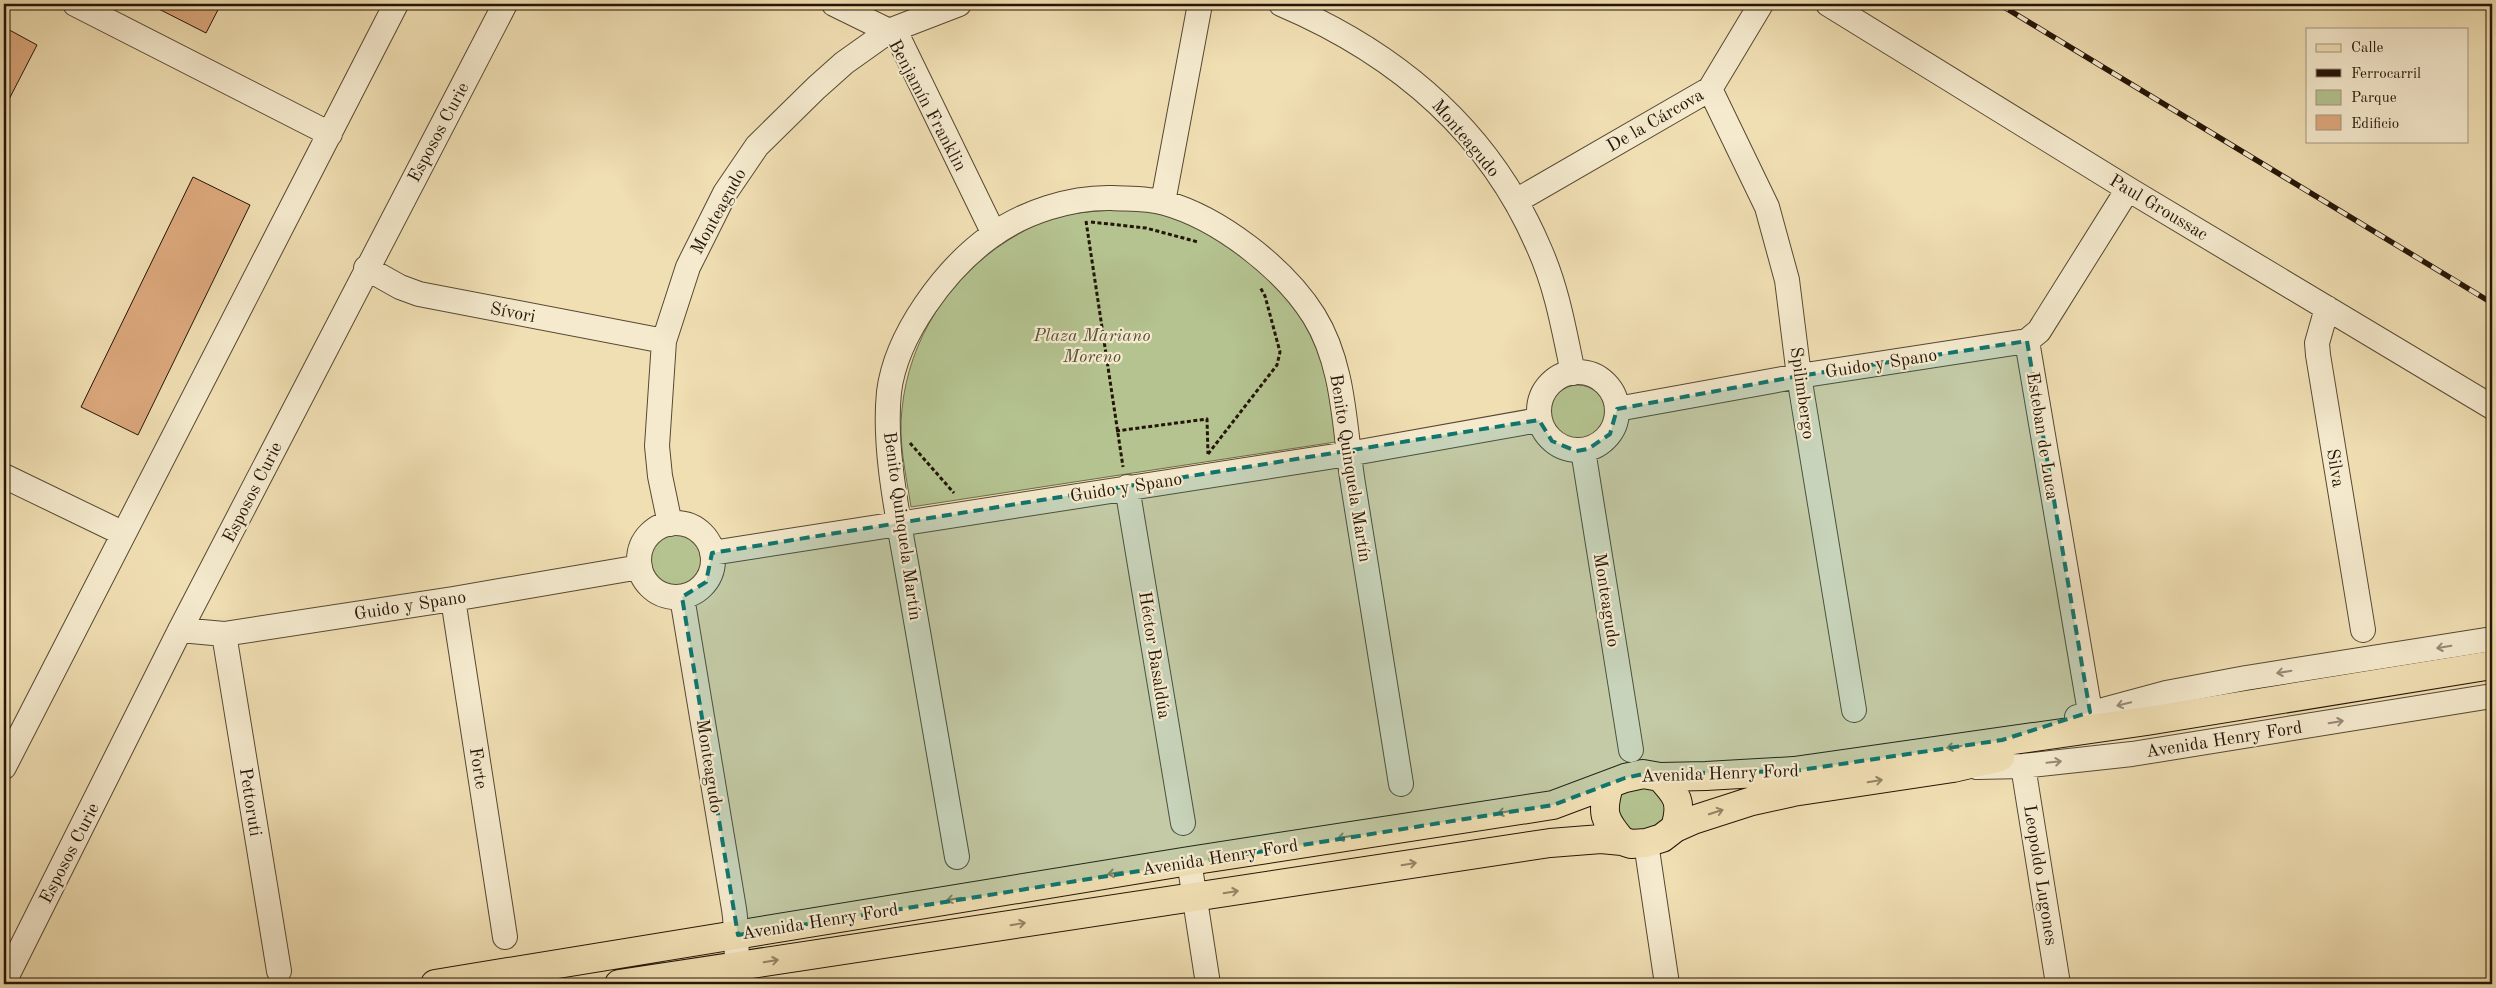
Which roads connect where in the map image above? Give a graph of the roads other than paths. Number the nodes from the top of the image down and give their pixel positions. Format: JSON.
{"nodes":[{"id":1,"x":75,"y":4,"type":"edge"},
{"id":2,"x":396,"y":4,"type":"edge"},
{"id":3,"x":505,"y":4,"type":"edge"},
{"id":4,"x":834,"y":4,"type":"edge"},
{"id":5,"x":959,"y":4,"type":"edge"},
{"id":6,"x":1200,"y":4,"type":"edge"},
{"id":7,"x":1282,"y":4,"type":"edge"},
{"id":8,"x":1761,"y":4,"type":"edge"},
{"id":9,"x":1828,"y":4,"type":"edge"},
{"id":10,"x":889,"y":30,"type":"junction"},
{"id":11,"x":1710,"y":89,"type":"junction"},
{"id":12,"x":330,"y":134,"type":"junction"},
{"id":13,"x":2128,"y":189,"type":"junction"},
{"id":14,"x":1516,"y":201,"type":"junction"},
{"id":15,"x":1163,"y":202,"type":"junction"},
{"id":16,"x":994,"y":234,"type":"junction"},
{"id":17,"x":366,"y":268,"type":"junction"},
{"id":18,"x":2326,"y":308,"type":"junction"},
{"id":19,"x":664,"y":341,"type":"junction"},
{"id":20,"x":2027,"y":341,"type":"junction"},
{"id":21,"x":1573,"y":373,"type":"junction"},
{"id":22,"x":1799,"y":376,"type":"junction"},
{"id":23,"x":2492,"y":407,"type":"edge"},
{"id":24,"x":1617,"y":409,"type":"junction"},
{"id":25,"x":1539,"y":420,"type":"junction"},
{"id":26,"x":1583,"y":450,"type":"junction"},
{"id":27,"x":1348,"y":454,"type":"junction"},
{"id":28,"x":4,"y":476,"type":"edge"},
{"id":29,"x":1127,"y":487,"type":"junction"},
{"id":30,"x":670,"y":524,"type":"junction"},
{"id":31,"x":899,"y":524,"type":"junction"},
{"id":32,"x":122,"y":533,"type":"junction"},
{"id":33,"x":712,"y":553,"type":"junction"},
{"id":34,"x":640,"y":567,"type":"junction"},
{"id":35,"x":682,"y":597,"type":"junction"},
{"id":36,"x":453,"y":599,"type":"junction"},
{"id":37,"x":180,"y":630,"type":"junction"},
{"id":38,"x":2363,"y":630,"type":"dead end"},
{"id":39,"x":224,"y":634,"type":"junction"},
{"id":40,"x":2492,"y":639,"type":"edge"},
{"id":41,"x":2492,"y":665,"type":"edge"},
{"id":42,"x":2492,"y":696,"type":"edge"},
{"id":43,"x":1854,"y":710,"type":"dead end"},
{"id":44,"x":2090,"y":712,"type":"junction"},
{"id":45,"x":2147,"y":721,"type":"junction"},
{"id":46,"x":2002,"y":740,"type":"junction"},
{"id":47,"x":1631,"y":750,"type":"dead end"},
{"id":48,"x":2023,"y":766,"type":"junction"},
{"id":49,"x":4,"y":768,"type":"edge"},
{"id":50,"x":1953,"y":768,"type":"junction"},
{"id":51,"x":1660,"y":777,"type":"junction"},
{"id":52,"x":1401,"y":784,"type":"dead end"},
{"id":53,"x":1609,"y":786,"type":"junction"},
{"id":54,"x":1183,"y":823,"type":"dead end"},
{"id":55,"x":1675,"y":828,"type":"junction"},
{"id":56,"x":1634,"y":842,"type":"junction"},
{"id":57,"x":957,"y":857,"type":"dead end"},
{"id":58,"x":1189,"y":861,"type":"junction"},
{"id":59,"x":1195,"y":897,"type":"junction"},
{"id":60,"x":738,"y":935,"type":"junction"},
{"id":61,"x":505,"y":937,"type":"dead end"},
{"id":62,"x":279,"y":971,"type":"dead end"},
{"id":63,"x":738,"y":975,"type":"edge"},
{"id":64,"x":4,"y":982,"type":"edge"},
{"id":65,"x":436,"y":984,"type":"edge"},
{"id":66,"x":619,"y":984,"type":"edge"},
{"id":67,"x":1208,"y":984,"type":"edge"},
{"id":68,"x":1667,"y":984,"type":"edge"},
{"id":69,"x":2058,"y":984,"type":"edge"}],
"edges":[{"from":1,"to":12,"type":"street"},
{"from":2,"to":12,"type":"street"},
{"from":3,"to":17,"type":"street","name":"Esposos Curie"},
{"from":4,"to":10,"type":"street","name":"Benjamín Franklin"},
{"from":5,"to":10,"type":"street","name":"Monteagudo"},
{"from":6,"to":15,"type":"street"},
{"from":7,"to":14,"type":"street","name":"Monteagudo"},
{"from":8,"to":11,"type":"street","name":"De la Cárcova"},
{"from":9,"to":13,"type":"street","name":"Paul Groussac"},
{"from":10,"to":16,"type":"street","name":"Benjamín Franklin"},
{"from":10,"to":19,"type":"street","name":"Monteagudo"},
{"from":11,"to":14,"type":"street","name":"De la Cárcova"},
{"from":11,"to":22,"type":"street","name":"Spilimbergo"},
{"from":12,"to":32,"type":"street"},
{"from":13,"to":18,"type":"street","name":"Paul Groussac"},
{"from":13,"to":20,"type":"street"},
{"from":14,"to":21,"type":"street","name":"Monteagudo"},
{"from":15,"to":16,"type":"street","name":"Benito Quinquela Martín"},
{"from":15,"to":27,"type":"street","name":"Benito Quinquela Martín"},
{"from":16,"to":31,"type":"street","name":"Benito Quinquela Martín"},
{"from":17,"to":19,"type":"street","name":"Sívori"},
{"from":17,"to":37,"type":"street","name":"Esposos Curie"},
{"from":18,"to":23,"type":"street","name":"Paul Groussac"},
{"from":18,"to":38,"type":"street","name":"Silva"},
{"from":19,"to":30,"type":"street","name":"Monteagudo"},
{"from":20,"to":22,"type":"street","name":"Guido y Spano"},
{"from":20,"to":44,"type":"street","name":"Esteban de Luca"},
{"from":21,"to":24,"type":"street"},
{"from":21,"to":25,"type":"street"},
{"from":22,"to":24,"type":"street","name":"Guido y Spano"},
{"from":22,"to":43,"type":"street","name":"Spilimbergo"},
{"from":24,"to":26,"type":"street"},
{"from":25,"to":26,"type":"street"},
{"from":25,"to":27,"type":"street","name":"Guido y Spano"},
{"from":26,"to":47,"type":"street","name":"Monteagudo"},
{"from":27,"to":29,"type":"street","name":"Guido y Spano"},
{"from":27,"to":52,"type":"street","name":"Benito Quinquela Martín"},
{"from":28,"to":32,"type":"street"},
{"from":29,"to":31,"type":"street","name":"Guido y Spano"},
{"from":29,"to":54,"type":"street","name":"Héctor Basaldúa"},
{"from":30,"to":33,"type":"street"},
{"from":30,"to":34,"type":"street"},
{"from":31,"to":33,"type":"street","name":"Guido y Spano"},
{"from":31,"to":57,"type":"street","name":"Benito Quinquela Martín"},
{"from":32,"to":49,"type":"street"},
{"from":33,"to":35,"type":"street"},
{"from":34,"to":35,"type":"street"},
{"from":34,"to":36,"type":"street","name":"Guido y Spano"},
{"from":35,"to":60,"type":"street","name":"Monteagudo"},
{"from":36,"to":39,"type":"street","name":"Guido y Spano"},
{"from":36,"to":61,"type":"street","name":"Forte"},
{"from":37,"to":39,"type":"street","name":"Guido y Spano"},
{"from":37,"to":64,"type":"street","name":"Esposos Curie"},
{"from":39,"to":62,"type":"street","name":"Pettoruti"},
{"from":40,"to":44,"type":"street","name":"Avenida Henry Ford","one_way":true},
{"from":41,"to":45,"type":"main road","name":"Avenida Henry Ford"},
{"from":48,"to":42,"type":"street","name":"Avenida Henry Ford","one_way":true},
{"from":44,"to":46,"type":"street","name":"Avenida Henry Ford"},
{"from":45,"to":46,"type":"main road","name":"Avenida Henry Ford"},
{"from":45,"to":50,"type":"main road","name":"Avenida Henry Ford"},
{"from":46,"to":51,"type":"main road","name":"Avenida Henry Ford","one_way":true},
{"from":48,"to":50,"type":"street","name":"Avenida Henry Ford"},
{"from":48,"to":69,"type":"street","name":"Leopoldo Lugones"},
{"from":55,"to":50,"type":"main road","name":"Avenida Henry Ford","one_way":true},
{"from":51,"to":53,"type":"main road","name":"Avenida Henry Ford"},
{"from":51,"to":55,"type":"main road"},
{"from":53,"to":56,"type":"main road"},
{"from":53,"to":58,"type":"main road","name":"Avenida Henry Ford","one_way":true},
{"from":55,"to":56,"type":"main road","name":"Avenida Henry Ford"},
{"from":59,"to":56,"type":"main road","name":"Avenida Henry Ford","one_way":true},
{"from":56,"to":68,"type":"street"},
{"from":58,"to":59,"type":"street"},
{"from":58,"to":60,"type":"main road","name":"Avenida Henry Ford","one_way":true},
{"from":63,"to":59,"type":"main road","name":"Avenida Henry Ford","one_way":true},
{"from":59,"to":67,"type":"street"},
{"from":60,"to":63,"type":"street","name":"Monteagudo"},
{"from":60,"to":65,"type":"main road","name":"Avenida Henry Ford"},
{"from":63,"to":66,"type":"main road","name":"Avenida Henry Ford"}]}
